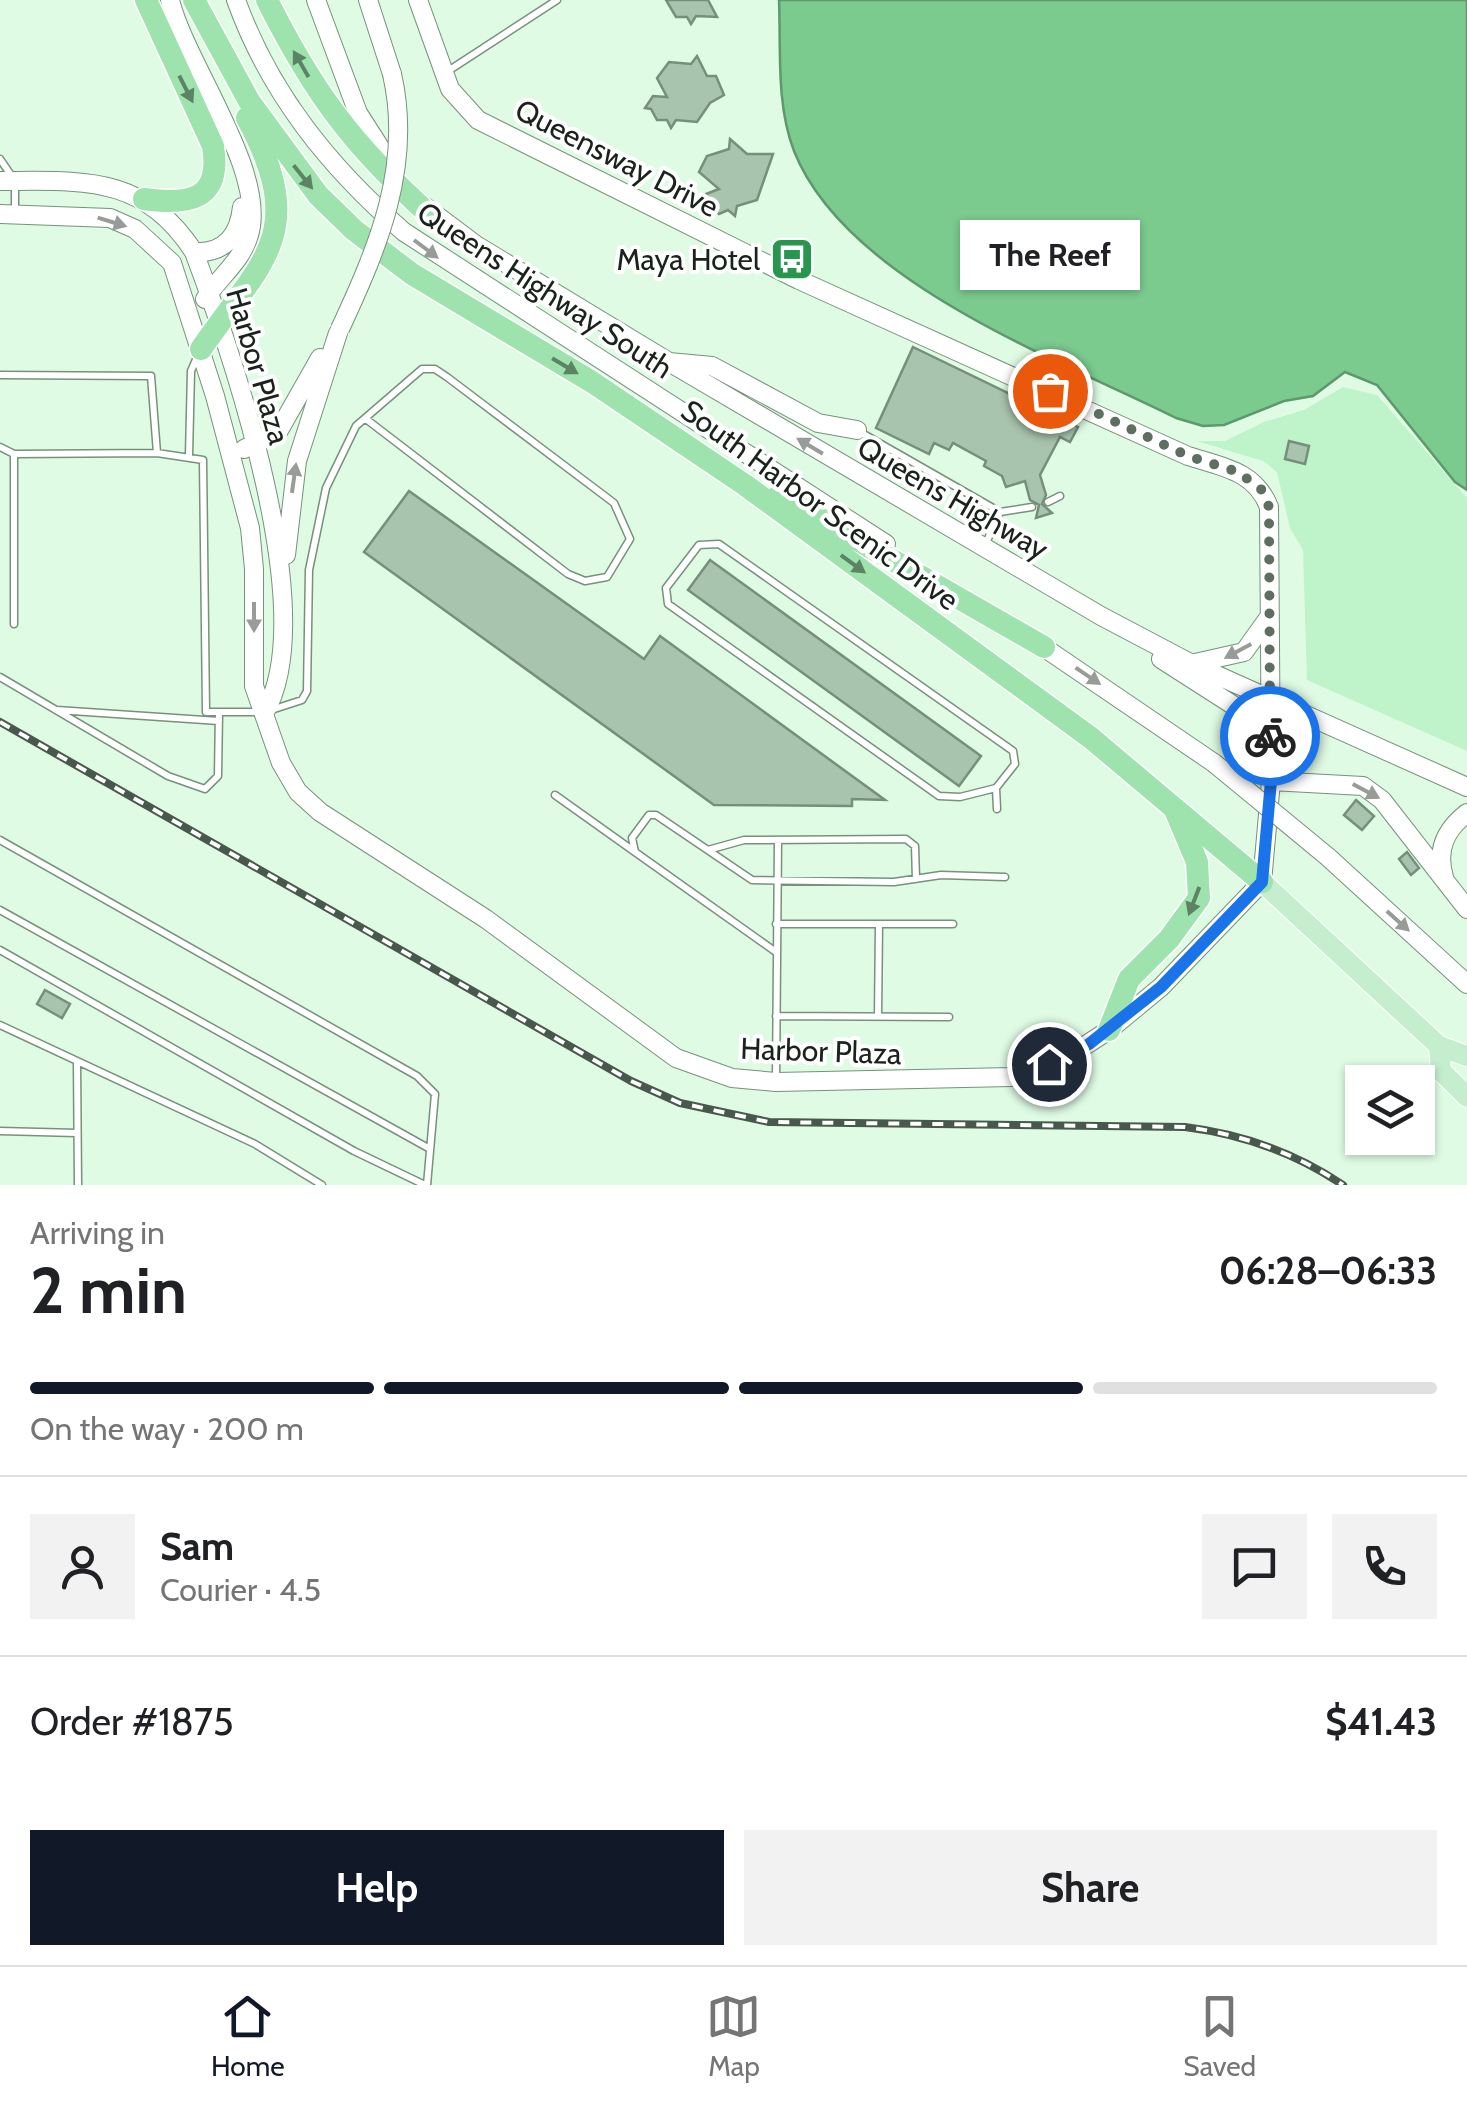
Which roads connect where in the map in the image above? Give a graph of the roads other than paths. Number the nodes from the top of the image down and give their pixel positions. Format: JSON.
{"nodes":[{"id":1,"x":146,"y":0,"type":"edge"},
{"id":2,"x":170,"y":0,"type":"edge"},
{"id":3,"x":236,"y":0,"type":"edge"},
{"id":4,"x":267,"y":0,"type":"edge"},
{"id":5,"x":316,"y":0,"type":"edge"},
{"id":6,"x":368,"y":0,"type":"edge"},
{"id":7,"x":418,"y":0,"type":"edge"},
{"id":8,"x":558,"y":0,"type":"edge"},
{"id":9,"x":196,"y":2,"type":"edge"},
{"id":10,"x":445,"y":74,"type":"junction"},
{"id":11,"x":0,"y":159,"type":"edge"},
{"id":12,"x":242,"y":172,"type":"junction"},
{"id":13,"x":8,"y":182,"type":"edge"},
{"id":14,"x":144,"y":199,"type":"junction"},
{"id":15,"x":8,"y":214,"type":"edge"},
{"id":16,"x":432,"y":217,"type":"junction"},
{"id":17,"x":194,"y":252,"type":"junction"},
{"id":18,"x":209,"y":292,"type":"junction"},
{"id":19,"x":192,"y":318,"type":"junction"},
{"id":20,"x":218,"y":324,"type":"junction"},
{"id":21,"x":339,"y":331,"type":"junction"},
{"id":22,"x":201,"y":349,"type":"junction"},
{"id":23,"x":669,"y":362,"type":"junction"},
{"id":24,"x":0,"y":375,"type":"edge"},
{"id":25,"x":366,"y":419,"type":"junction"},
{"id":26,"x":660,"y":426,"type":"junction"},
{"id":27,"x":857,"y":430,"type":"joint"},
{"id":28,"x":254,"y":446,"type":"junction"},
{"id":29,"x":0,"y":447,"type":"edge"},
{"id":30,"x":231,"y":452,"type":"junction"},
{"id":31,"x":157,"y":453,"type":"junction"},
{"id":32,"x":14,"y":454,"type":"junction"},
{"id":33,"x":190,"y":454,"type":"junction"},
{"id":34,"x":1060,"y":496,"type":"dead end"},
{"id":35,"x":1048,"y":502,"type":"dead end"},
{"id":36,"x":1032,"y":506,"type":"dead end"},
{"id":37,"x":1000,"y":512,"type":"junction"},
{"id":38,"x":984,"y":550,"type":"junction"},
{"id":39,"x":1039,"y":581,"type":"junction"},
{"id":40,"x":282,"y":610,"type":"junction"},
{"id":41,"x":1269,"y":617,"type":"junction"},
{"id":42,"x":14,"y":624,"type":"dead end"},
{"id":43,"x":1044,"y":646,"type":"junction"},
{"id":44,"x":1192,"y":664,"type":"junction"},
{"id":45,"x":0,"y":677,"type":"edge"},
{"id":46,"x":1270,"y":699,"type":"junction"},
{"id":47,"x":56,"y":710,"type":"junction"},
{"id":48,"x":219,"y":712,"type":"junction"},
{"id":49,"x":265,"y":712,"type":"junction"},
{"id":50,"x":219,"y":721,"type":"junction"},
{"id":51,"x":1270,"y":738,"type":"junction"},
{"id":52,"x":1271,"y":781,"type":"junction"},
{"id":53,"x":1467,"y":787,"type":"edge"},
{"id":54,"x":996,"y":788,"type":"junction"},
{"id":55,"x":555,"y":795,"type":"dead end"},
{"id":56,"x":997,"y":809,"type":"dead end"},
{"id":57,"x":1175,"y":810,"type":"junction"},
{"id":58,"x":1467,"y":813,"type":"edge"},
{"id":59,"x":0,"y":840,"type":"edge"},
{"id":60,"x":778,"y":840,"type":"junction"},
{"id":61,"x":708,"y":850,"type":"junction"},
{"id":62,"x":636,"y":852,"type":"junction"},
{"id":63,"x":1006,"y":877,"type":"dead end"},
{"id":64,"x":916,"y":878,"type":"junction"},
{"id":65,"x":777,"y":879,"type":"junction"},
{"id":66,"x":1444,"y":879,"type":"junction"},
{"id":67,"x":1262,"y":882,"type":"junction"},
{"id":68,"x":1467,"y":908,"type":"edge"},
{"id":69,"x":0,"y":910,"type":"edge"},
{"id":70,"x":776,"y":924,"type":"junction"},
{"id":71,"x":879,"y":924,"type":"junction"},
{"id":72,"x":952,"y":924,"type":"dead end"},
{"id":73,"x":0,"y":950,"type":"edge"},
{"id":74,"x":776,"y":952,"type":"junction"},
{"id":75,"x":1467,"y":984,"type":"edge"},
{"id":76,"x":776,"y":1016,"type":"junction"},
{"id":77,"x":878,"y":1016,"type":"junction"},
{"id":78,"x":949,"y":1017,"type":"dead end"},
{"id":79,"x":0,"y":1025,"type":"edge"},
{"id":80,"x":1109,"y":1030,"type":"junction"},
{"id":81,"x":1439,"y":1046,"type":"junction"},
{"id":82,"x":1467,"y":1056,"type":"edge"},
{"id":83,"x":77,"y":1061,"type":"junction"},
{"id":84,"x":776,"y":1082,"type":"junction"},
{"id":85,"x":1467,"y":1097,"type":"edge"},
{"id":86,"x":0,"y":1131,"type":"edge"},
{"id":87,"x":78,"y":1133,"type":"junction"},
{"id":88,"x":430,"y":1149,"type":"junction"},
{"id":89,"x":78,"y":1185,"type":"edge"},
{"id":90,"x":322,"y":1185,"type":"edge"},
{"id":91,"x":426,"y":1185,"type":"edge"}],
"edges":[{"from":1,"to":14,"type":"highway","one_way":true},
{"from":2,"to":12,"type":"main road"},
{"from":3,"to":43,"type":"main road","name":"Queens Highway South","one_way":true},
{"from":16,"to":4,"type":"highway","one_way":true},
{"from":5,"to":16,"type":"main road"},
{"from":6,"to":21,"type":"main road","bridge":true},
{"from":7,"to":10,"type":"main road","name":"Queensway Drive"},
{"from":8,"to":10,"type":"lane"},
{"from":9,"to":20,"type":"highway"},
{"from":9,"to":26,"type":"highway","name":"South Harbor Scenic Drive","one_way":true},
{"from":10,"to":41,"type":"main road","name":"Queensway Drive"},
{"from":11,"to":13,"type":"lane"},
{"from":12,"to":17,"type":"main road"},
{"from":12,"to":18,"type":"main road"},
{"from":13,"to":14,"type":"main road","name":"Harbor Plaza"},
{"from":13,"to":15,"type":"lane"},
{"from":14,"to":17,"type":"main road","name":"Harbor Plaza"},
{"from":15,"to":19,"type":"main road","name":"Harbor Plaza","one_way":true},
{"from":16,"to":23,"type":"main road","name":"Queens Highway"},
{"from":17,"to":18,"type":"main road","name":"Harbor Plaza"},
{"from":18,"to":19,"type":"main road"},
{"from":18,"to":20,"type":"main road","name":"Harbor Plaza"},
{"from":19,"to":22,"type":"main road","name":"Harbor Plaza"},
{"from":20,"to":22,"type":"highway"},
{"from":20,"to":28,"type":"main road","name":"Harbor Plaza"},
{"from":21,"to":28,"type":"main road"},
{"from":40,"to":21,"type":"main road","one_way":true},
{"from":22,"to":30,"type":"main road","name":"Harbor Plaza"},
{"from":22,"to":33,"type":"lane"},
{"from":23,"to":27,"type":"main road"},
{"from":38,"to":23,"type":"main road","name":"Queens Highway","one_way":true},
{"from":24,"to":31,"type":"lane"},
{"from":25,"to":25,"type":"lane"},
{"from":25,"to":49,"type":"lane"},
{"from":26,"to":43,"type":"highway"},
{"from":26,"to":57,"type":"highway","name":"South Harbor Scenic Drive","one_way":true},
{"from":27,"to":37,"type":"lane"},
{"from":28,"to":30,"type":"main road"},
{"from":28,"to":40,"type":"main road","name":"Harbor Plaza"},
{"from":29,"to":32,"type":"lane"},
{"from":30,"to":49,"type":"main road","name":"Harbor Plaza","one_way":true},
{"from":31,"to":32,"type":"lane"},
{"from":31,"to":33,"type":"lane"},
{"from":32,"to":42,"type":"lane"},
{"from":33,"to":48,"type":"lane"},
{"from":34,"to":35,"type":"lane"},
{"from":36,"to":37,"type":"lane"},
{"from":37,"to":38,"type":"lane"},
{"from":38,"to":39,"type":"main road","name":"Queens Highway"},
{"from":39,"to":44,"type":"main road","name":"Queens Highway"},
{"from":39,"to":51,"type":"main road"},
{"from":40,"to":49,"type":"main road","name":"Harbor Plaza"},
{"from":41,"to":44,"type":"main road","one_way":true},
{"from":41,"to":46,"type":"main road","name":"Queensway Drive"},
{"from":43,"to":75,"type":"main road","name":"Queens Highway South","one_way":true,"bridge":true},
{"from":44,"to":46,"type":"main road","name":"Queens Highway"},
{"from":45,"to":47,"type":"lane"},
{"from":46,"to":51,"type":"main road"},
{"from":46,"to":53,"type":"main road","name":"Queens Highway"},
{"from":47,"to":50,"type":"lane"},
{"from":47,"to":50,"type":"lane"},
{"from":48,"to":49,"type":"lane"},
{"from":48,"to":50,"type":"lane"},
{"from":49,"to":84,"type":"main road","name":"Harbor Plaza"},
{"from":51,"to":52,"type":"main road"},
{"from":52,"to":66,"type":"main road","one_way":true},
{"from":52,"to":67,"type":"main road"},
{"from":54,"to":54,"type":"lane"},
{"from":54,"to":56,"type":"lane"},
{"from":55,"to":62,"type":"lane"},
{"from":57,"to":67,"type":"highway","name":"South Harbor Scenic Drive"},
{"from":57,"to":80,"type":"highway","one_way":true},
{"from":58,"to":66,"type":"main road"},
{"from":59,"to":88,"type":"lane"},
{"from":60,"to":61,"type":"lane"},
{"from":60,"to":64,"type":"lane"},
{"from":60,"to":65,"type":"lane"},
{"from":61,"to":62,"type":"lane"},
{"from":61,"to":65,"type":"lane"},
{"from":62,"to":74,"type":"lane"},
{"from":63,"to":64,"type":"lane"},
{"from":64,"to":65,"type":"lane"},
{"from":65,"to":70,"type":"lane"},
{"from":66,"to":68,"type":"main road"},
{"from":67,"to":80,"type":"main road","name":"Harbor Plaza"},
{"from":67,"to":81,"type":"main road","name":"South Harbor Scenic Drive"},
{"from":69,"to":88,"type":"lane"},
{"from":70,"to":71,"type":"lane"},
{"from":70,"to":74,"type":"lane"},
{"from":71,"to":72,"type":"lane"},
{"from":71,"to":77,"type":"lane"},
{"from":73,"to":91,"type":"lane"},
{"from":74,"to":76,"type":"lane"},
{"from":76,"to":77,"type":"lane"},
{"from":76,"to":84,"type":"lane"},
{"from":77,"to":78,"type":"lane"},
{"from":79,"to":83,"type":"lane"},
{"from":80,"to":84,"type":"main road","name":"Harbor Plaza"},
{"from":81,"to":82,"type":"main road","name":"South Harbor Scenic Drive"},
{"from":81,"to":85,"type":"main road","name":"South Harbor Scenic Drive"},
{"from":83,"to":87,"type":"lane"},
{"from":83,"to":90,"type":"lane"},
{"from":86,"to":87,"type":"lane"},
{"from":87,"to":89,"type":"lane"},
{"from":88,"to":91,"type":"lane"}]}
